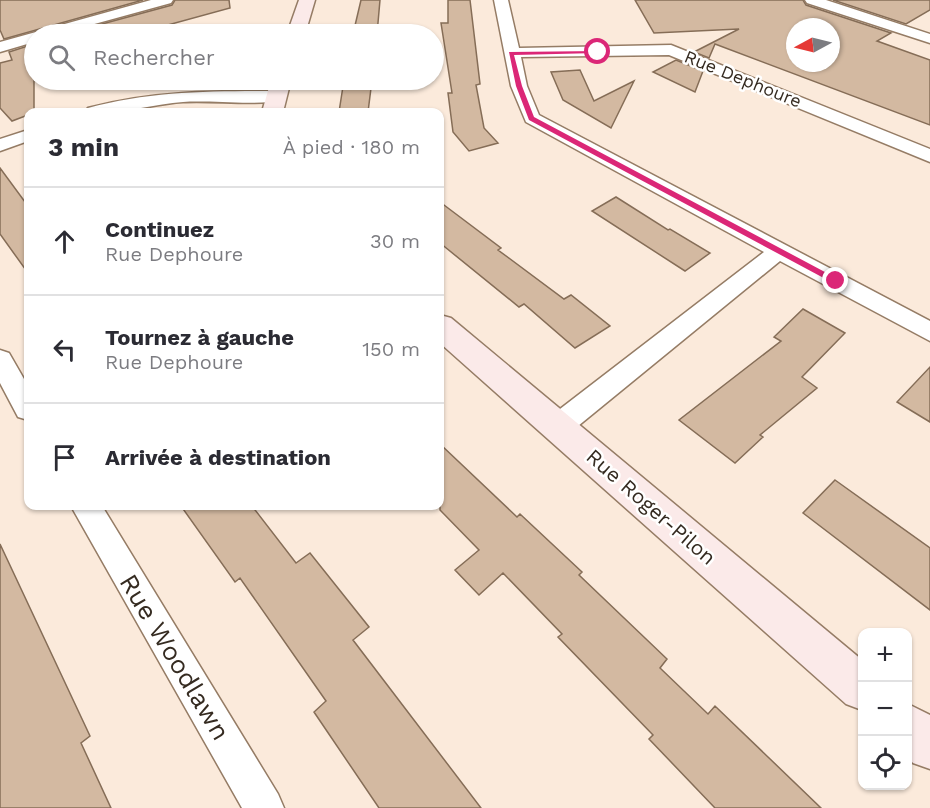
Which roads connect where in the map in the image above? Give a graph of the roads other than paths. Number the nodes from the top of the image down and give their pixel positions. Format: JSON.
{"nodes":[{"id":1,"x":166,"y":0,"type":"edge"},
{"id":2,"x":307,"y":0,"type":"edge"},
{"id":3,"x":501,"y":0,"type":"edge"},
{"id":4,"x":812,"y":0,"type":"edge"},
{"id":5,"x":79,"y":24,"type":"edge"},
{"id":6,"x":299,"y":24,"type":"edge"},
{"id":7,"x":930,"y":39,"type":"edge"},
{"id":8,"x":24,"y":40,"type":"edge"},
{"id":9,"x":0,"y":47,"type":"edge"},
{"id":10,"x":511,"y":53,"type":"junction"},
{"id":11,"x":277,"y":96,"type":"edge"},
{"id":12,"x":107,"y":108,"type":"edge"},
{"id":13,"x":24,"y":136,"type":"edge"},
{"id":14,"x":0,"y":145,"type":"edge"},
{"id":15,"x":930,"y":156,"type":"edge"},
{"id":16,"x":779,"y":251,"type":"junction"},
{"id":17,"x":444,"y":329,"type":"edge"},
{"id":18,"x":930,"y":332,"type":"edge"},
{"id":19,"x":0,"y":360,"type":"edge"},
{"id":20,"x":24,"y":402,"type":"edge"},
{"id":21,"x":557,"y":427,"type":"junction"},
{"id":22,"x":88,"y":510,"type":"edge"},
{"id":23,"x":858,"y":685,"type":"edge"},
{"id":24,"x":912,"y":730,"type":"edge"},
{"id":25,"x":930,"y":746,"type":"edge"},
{"id":26,"x":264,"y":808,"type":"edge"}],
"edges":[{"from":1,"to":5,"type":"street"},
{"from":2,"to":6,"type":"street"},
{"from":3,"to":10,"type":"street"},
{"from":4,"to":7,"type":"street"},
{"from":8,"to":9,"type":"street"},
{"from":10,"to":15,"type":"street","name":"Rue Dephoure"},
{"from":10,"to":16,"type":"street"},
{"from":11,"to":12,"type":"street"},
{"from":13,"to":14,"type":"street"},
{"from":16,"to":18,"type":"street"},
{"from":16,"to":21,"type":"street"},
{"from":17,"to":21,"type":"street","name":"Rue Roger-Pilon"},
{"from":19,"to":20,"type":"street"},
{"from":21,"to":23,"type":"street","name":"Rue Roger-Pilon"},
{"from":22,"to":26,"type":"street","name":"Rue Woodlawn"},
{"from":24,"to":25,"type":"street"}]}
